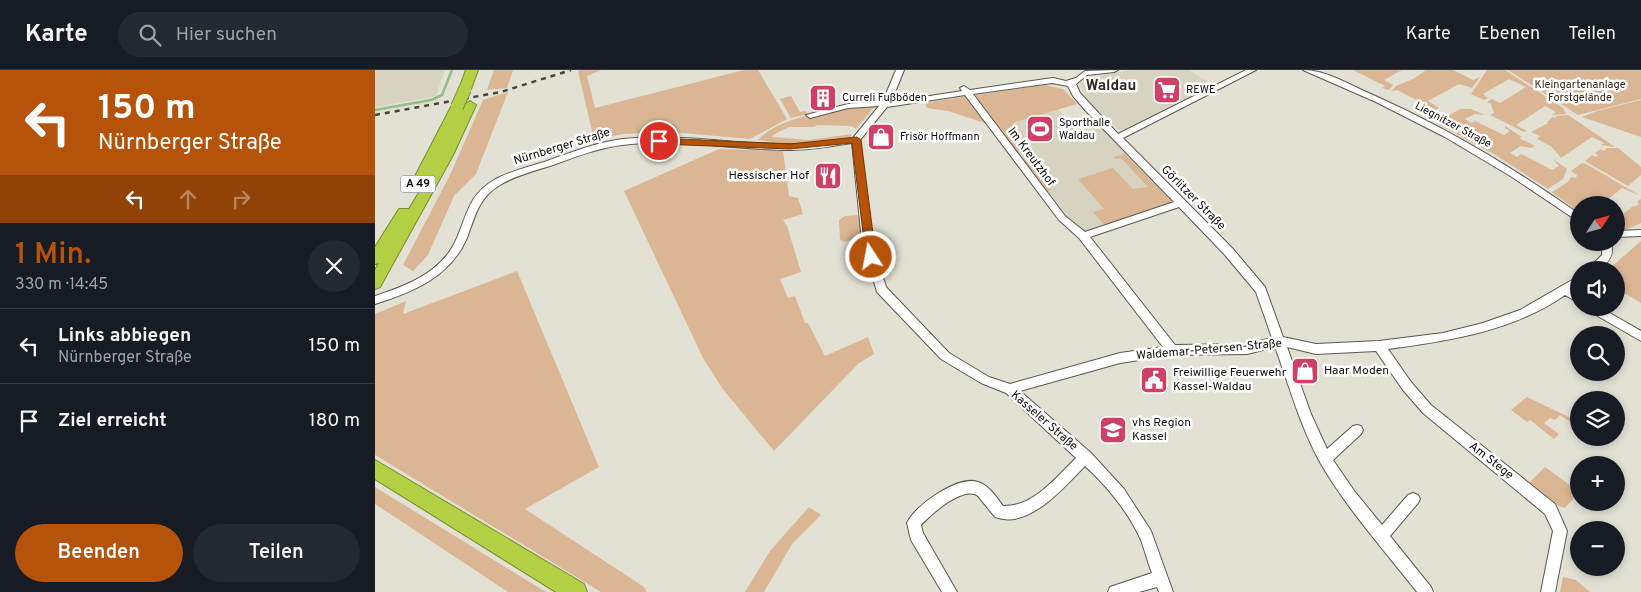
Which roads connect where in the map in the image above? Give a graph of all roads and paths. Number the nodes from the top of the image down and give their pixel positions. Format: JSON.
{"nodes":[{"id":1,"x":472,"y":70,"type":"edge"},
{"id":2,"x":483,"y":70,"type":"edge"},
{"id":3,"x":900,"y":70,"type":"edge"},
{"id":4,"x":1114,"y":70,"type":"edge"},
{"id":5,"x":1252,"y":70,"type":"edge"},
{"id":6,"x":1307,"y":70,"type":"edge"},
{"id":7,"x":1084,"y":71,"type":"edge"},
{"id":8,"x":1071,"y":83,"type":"junction"},
{"id":9,"x":471,"y":88,"type":"junction"},
{"id":10,"x":965,"y":90,"type":"junction"},
{"id":11,"x":887,"y":102,"type":"junction"},
{"id":12,"x":463,"y":106,"type":"junction"},
{"id":13,"x":810,"y":115,"type":"dead end"},
{"id":14,"x":1117,"y":138,"type":"junction"},
{"id":15,"x":857,"y":140,"type":"junction"},
{"id":16,"x":1181,"y":203,"type":"junction"},
{"id":17,"x":1570,"y":213,"type":"edge"},
{"id":18,"x":1641,"y":233,"type":"edge"},
{"id":19,"x":1625,"y":234,"type":"edge"},
{"id":20,"x":1083,"y":236,"type":"junction"},
{"id":21,"x":1609,"y":251,"type":"edge"},
{"id":22,"x":375,"y":259,"type":"edge"},
{"id":23,"x":1601,"y":261,"type":"edge"},
{"id":24,"x":377,"y":279,"type":"edge"},
{"id":25,"x":1570,"y":286,"type":"edge"},
{"id":26,"x":1565,"y":290,"type":"junction"},
{"id":27,"x":1570,"y":293,"type":"edge"},
{"id":28,"x":375,"y":300,"type":"edge"},
{"id":29,"x":1607,"y":316,"type":"edge"},
{"id":30,"x":1641,"y":336,"type":"edge"},
{"id":31,"x":1280,"y":341,"type":"junction"},
{"id":32,"x":1379,"y":346,"type":"junction"},
{"id":33,"x":1172,"y":350,"type":"junction"},
{"id":34,"x":1009,"y":389,"type":"junction"},
{"id":35,"x":1357,"y":430,"type":"dead end"},
{"id":36,"x":1086,"y":457,"type":"junction"},
{"id":37,"x":1325,"y":459,"type":"junction"},
{"id":38,"x":375,"y":469,"type":"edge"},
{"id":39,"x":383,"y":479,"type":"edge"},
{"id":40,"x":1413,"y":499,"type":"dead end"},
{"id":41,"x":1381,"y":536,"type":"junction"},
{"id":42,"x":1163,"y":585,"type":"edge"},
{"id":43,"x":576,"y":592,"type":"edge"},
{"id":44,"x":950,"y":592,"type":"edge"},
{"id":45,"x":1115,"y":592,"type":"edge"},
{"id":46,"x":1426,"y":592,"type":"edge"},
{"id":47,"x":1548,"y":592,"type":"edge"}],
"edges":[{"from":1,"to":9,"type":"highway","number":"A 49"},
{"from":2,"to":9,"type":"highway","number":"A 49"},
{"from":3,"to":11,"type":"street"},
{"from":4,"to":7,"type":"street"},
{"from":5,"to":14,"type":"street"},
{"from":6,"to":17,"type":"street","name":"Liegnitzer Straße"},
{"from":7,"to":8,"type":"street"},
{"from":8,"to":10,"type":"street"},
{"from":8,"to":14,"type":"street","name":"Görlitzer Straße"},
{"from":9,"to":12,"type":"highway","number":"A 49","bridge":true},
{"from":10,"to":11,"type":"street"},
{"from":10,"to":20,"type":"street","name":"Im Kreutzhof"},
{"from":11,"to":13,"type":"street"},
{"from":11,"to":15,"type":"street"},
{"from":12,"to":22,"type":"highway","number":"A 49"},
{"from":12,"to":24,"type":"highway","number":"A 49"},
{"from":14,"to":16,"type":"street","name":"Görlitzer Straße"},
{"from":15,"to":28,"type":"street","name":"Nürnberger Straße"},
{"from":15,"to":34,"type":"street","name":"Kasseler Straße"},
{"from":16,"to":20,"type":"street"},
{"from":16,"to":31,"type":"street","name":"Görlitzer Straße"},
{"from":18,"to":19,"type":"street"},
{"from":20,"to":33,"type":"street","name":"Im Kreutzhof"},
{"from":21,"to":23,"type":"street"},
{"from":25,"to":26,"type":"street","name":"Waldemar-Petersen-Straße"},
{"from":26,"to":27,"type":"street"},
{"from":26,"to":32,"type":"street","name":"Waldemar-Petersen-Straße"},
{"from":29,"to":30,"type":"street"},
{"from":31,"to":32,"type":"street","name":"Waldemar-Petersen-Straße"},
{"from":31,"to":33,"type":"street","name":"Waldemar-Petersen-Straße"},
{"from":31,"to":37,"type":"street"},
{"from":32,"to":47,"type":"street","name":"Am Stege"},
{"from":33,"to":34,"type":"street","name":"Waldemar-Petersen-Straße"},
{"from":34,"to":36,"type":"street","name":"Kasseler Straße"},
{"from":35,"to":37,"type":"street"},
{"from":36,"to":42,"type":"street","name":"Kasseler Straße"},
{"from":36,"to":44,"type":"street"},
{"from":37,"to":41,"type":"street"},
{"from":38,"to":39,"type":"highway"},
{"from":39,"to":43,"type":"highway"},
{"from":40,"to":41,"type":"street"},
{"from":41,"to":46,"type":"street"},
{"from":42,"to":45,"type":"street"}]}
